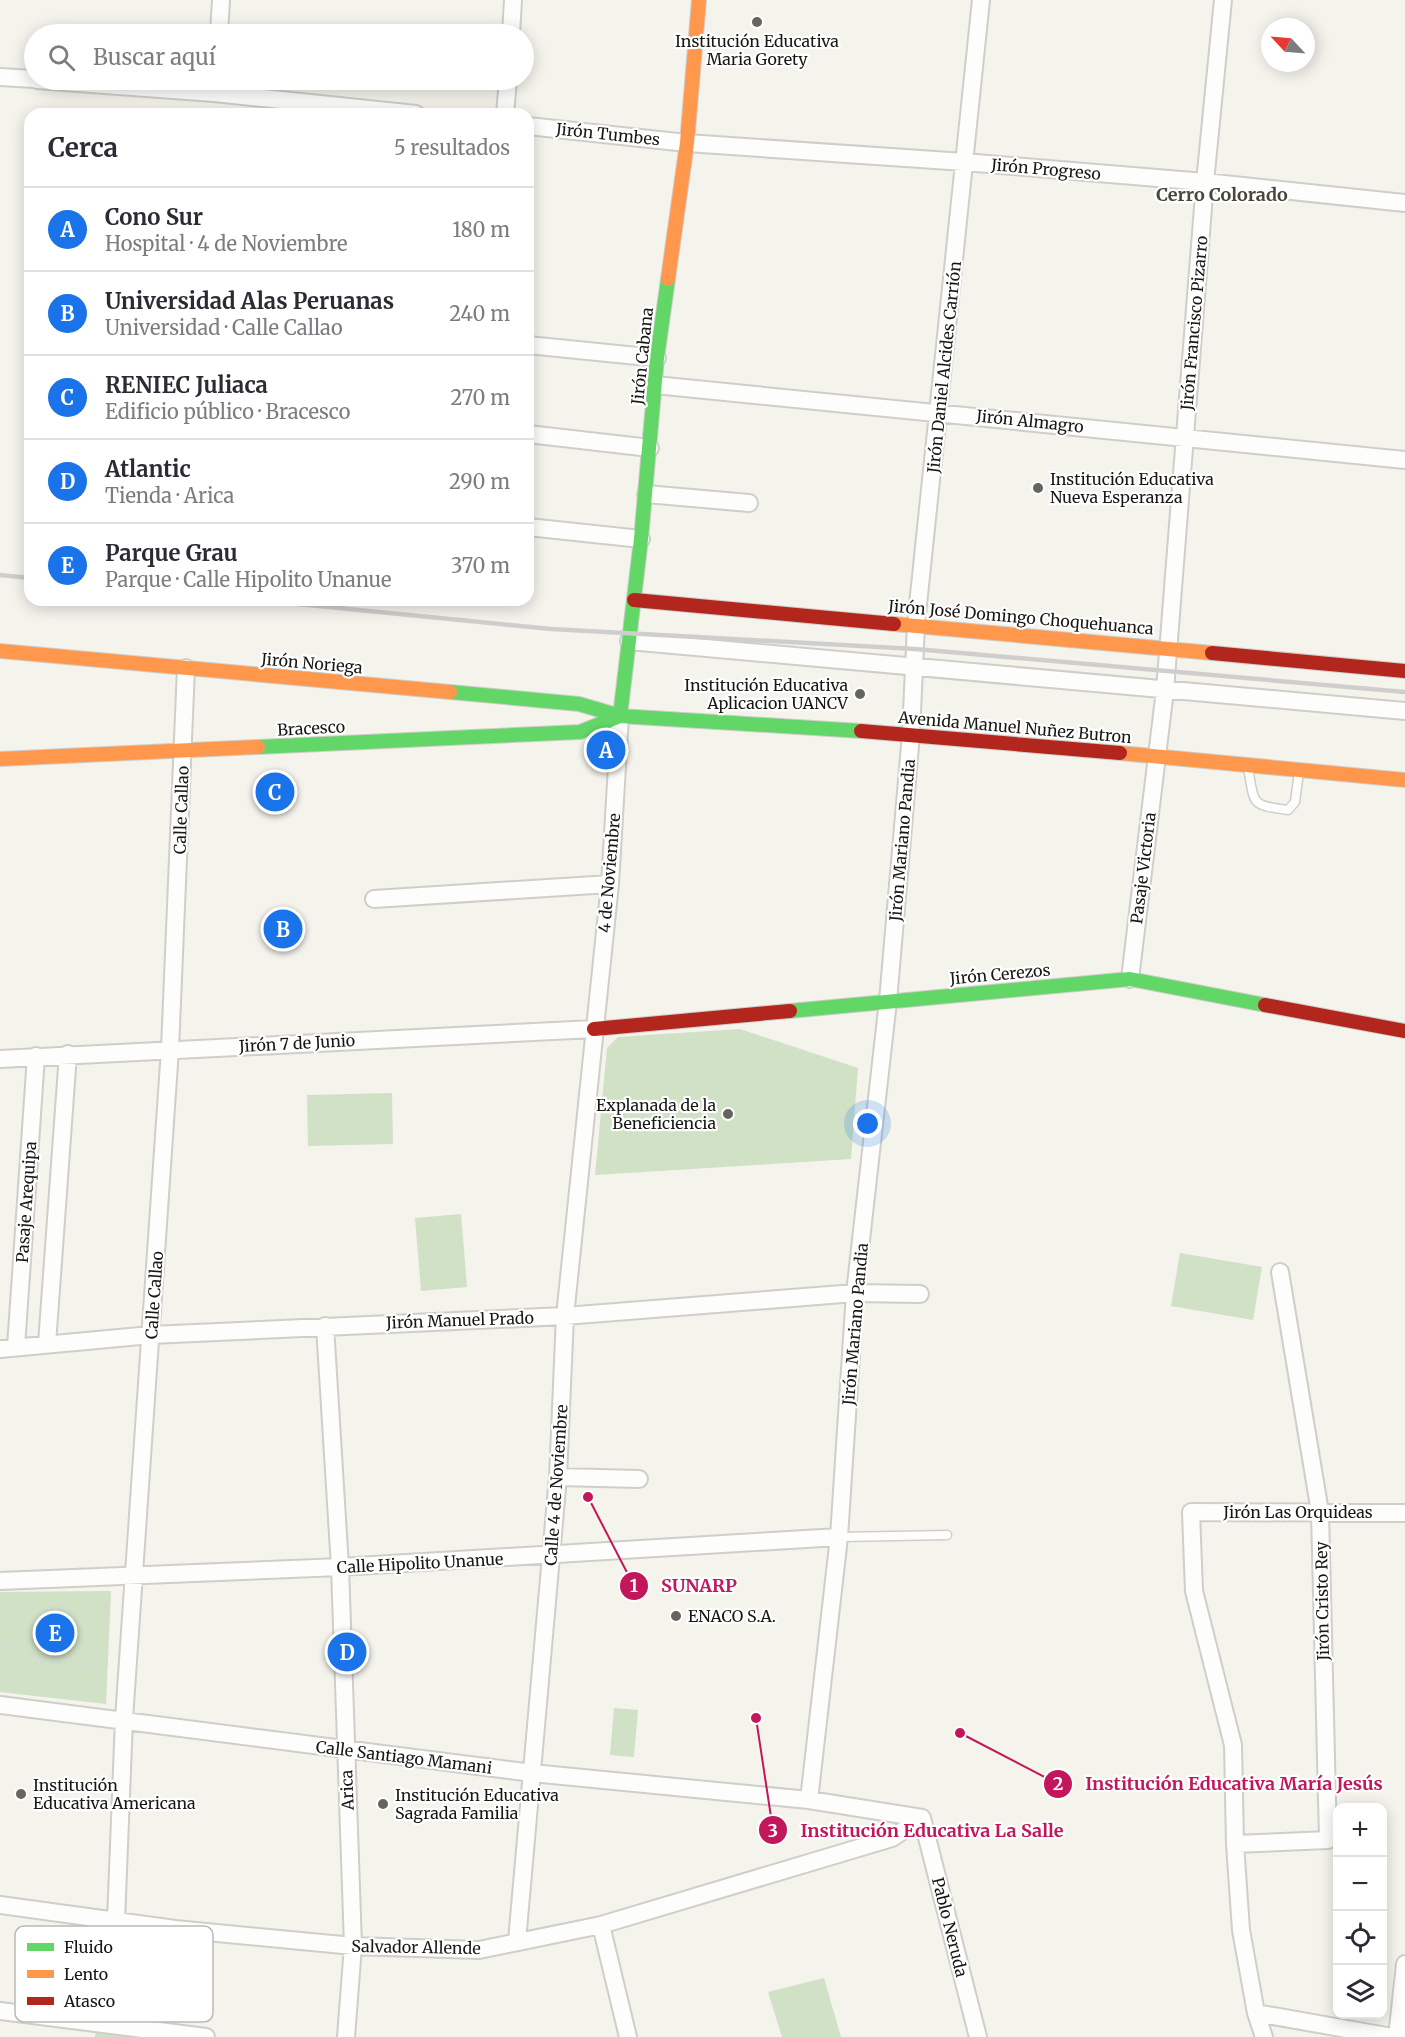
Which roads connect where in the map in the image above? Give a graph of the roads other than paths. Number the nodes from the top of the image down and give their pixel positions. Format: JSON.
{"nodes":[{"id":1,"x":221,"y":0,"type":"edge"},
{"id":2,"x":513,"y":0,"type":"edge"},
{"id":3,"x":699,"y":0,"type":"edge"},
{"id":4,"x":981,"y":0,"type":"edge"},
{"id":5,"x":1223,"y":0,"type":"edge"},
{"id":6,"x":220,"y":24,"type":"edge"},
{"id":7,"x":512,"y":24,"type":"edge"},
{"id":8,"x":0,"y":77,"type":"edge"},
{"id":9,"x":24,"y":78,"type":"edge"},
{"id":10,"x":243,"y":90,"type":"edge"},
{"id":11,"x":507,"y":90,"type":"edge"},
{"id":12,"x":373,"y":108,"type":"edge"},
{"id":13,"x":506,"y":108,"type":"edge"},
{"id":14,"x":534,"y":127,"type":"edge"},
{"id":15,"x":687,"y":143,"type":"junction"},
{"id":16,"x":964,"y":162,"type":"junction"},
{"id":17,"x":1205,"y":182,"type":"junction"},
{"id":18,"x":1405,"y":203,"type":"edge"},
{"id":19,"x":534,"y":346,"type":"edge"},
{"id":20,"x":657,"y":358,"type":"junction"},
{"id":21,"x":655,"y":385,"type":"junction"},
{"id":22,"x":940,"y":412,"type":"junction"},
{"id":23,"x":534,"y":435,"type":"edge"},
{"id":24,"x":1185,"y":436,"type":"junction"},
{"id":25,"x":650,"y":448,"type":"junction"},
{"id":26,"x":1405,"y":460,"type":"edge"},
{"id":27,"x":646,"y":494,"type":"junction"},
{"id":28,"x":749,"y":503,"type":"dead end"},
{"id":29,"x":534,"y":528,"type":"edge"},
{"id":30,"x":641,"y":539,"type":"junction"},
{"id":31,"x":634,"y":600,"type":"junction"},
{"id":32,"x":916,"y":624,"type":"junction"},
{"id":33,"x":629,"y":641,"type":"junction"},
{"id":34,"x":1169,"y":647,"type":"junction"},
{"id":35,"x":0,"y":651,"type":"edge"},
{"id":36,"x":914,"y":665,"type":"junction"},
{"id":37,"x":186,"y":668,"type":"junction"},
{"id":38,"x":1405,"y":671,"type":"edge"},
{"id":39,"x":1165,"y":690,"type":"junction"},
{"id":40,"x":1405,"y":711,"type":"edge"},
{"id":41,"x":620,"y":716,"type":"junction"},
{"id":42,"x":911,"y":734,"type":"junction"},
{"id":43,"x":183,"y":751,"type":"junction"},
{"id":44,"x":1156,"y":756,"type":"junction"},
{"id":45,"x":0,"y":759,"type":"edge"},
{"id":46,"x":1247,"y":765,"type":"junction"},
{"id":47,"x":1299,"y":770,"type":"junction"},
{"id":48,"x":1405,"y":780,"type":"edge"},
{"id":49,"x":610,"y":884,"type":"junction"},
{"id":50,"x":374,"y":899,"type":"dead end"},
{"id":51,"x":1130,"y":979,"type":"junction"},
{"id":52,"x":888,"y":1001,"type":"junction"},
{"id":53,"x":594,"y":1029,"type":"junction"},
{"id":54,"x":1405,"y":1031,"type":"edge"},
{"id":55,"x":170,"y":1049,"type":"junction"},
{"id":56,"x":68,"y":1054,"type":"junction"},
{"id":57,"x":36,"y":1056,"type":"junction"},
{"id":58,"x":0,"y":1059,"type":"edge"},
{"id":59,"x":1280,"y":1272,"type":"dead end"},
{"id":60,"x":855,"y":1293,"type":"junction"},
{"id":61,"x":920,"y":1294,"type":"dead end"},
{"id":62,"x":565,"y":1316,"type":"junction"},
{"id":63,"x":325,"y":1326,"type":"junction"},
{"id":64,"x":151,"y":1335,"type":"junction"},
{"id":65,"x":47,"y":1344,"type":"junction"},
{"id":66,"x":8,"y":1348,"type":"edge"},
{"id":67,"x":558,"y":1477,"type":"junction"},
{"id":68,"x":639,"y":1479,"type":"dead end"},
{"id":69,"x":1320,"y":1512,"type":"junction"},
{"id":70,"x":1405,"y":1513,"type":"edge"},
{"id":71,"x":947,"y":1534,"type":"dead end"},
{"id":72,"x":839,"y":1537,"type":"junction"},
{"id":73,"x":551,"y":1556,"type":"junction"},
{"id":74,"x":340,"y":1567,"type":"junction"},
{"id":75,"x":134,"y":1574,"type":"junction"},
{"id":76,"x":3,"y":1586,"type":"edge"},
{"id":77,"x":1,"y":1699,"type":"edge"},
{"id":78,"x":124,"y":1719,"type":"junction"},
{"id":79,"x":345,"y":1750,"type":"junction"},
{"id":80,"x":532,"y":1773,"type":"junction"},
{"id":81,"x":809,"y":1800,"type":"junction"},
{"id":82,"x":922,"y":1818,"type":"junction"},
{"id":83,"x":1235,"y":1844,"type":"junction"},
{"id":84,"x":0,"y":1905,"type":"edge"},
{"id":85,"x":111,"y":1921,"type":"junction"},
{"id":86,"x":602,"y":1925,"type":"junction"},
{"id":87,"x":151,"y":1926,"type":"edge"},
{"id":88,"x":213,"y":1933,"type":"edge"},
{"id":89,"x":518,"y":1941,"type":"junction"},
{"id":90,"x":353,"y":1946,"type":"junction"},
{"id":91,"x":1405,"y":1964,"type":"edge"},
{"id":92,"x":0,"y":2011,"type":"edge"},
{"id":93,"x":15,"y":2013,"type":"edge"},
{"id":94,"x":1256,"y":2013,"type":"junction"},
{"id":95,"x":99,"y":2022,"type":"edge"},
{"id":96,"x":206,"y":2037,"type":"edge"},
{"id":97,"x":346,"y":2037,"type":"edge"},
{"id":98,"x":628,"y":2037,"type":"edge"},
{"id":99,"x":978,"y":2037,"type":"edge"},
{"id":100,"x":1264,"y":2037,"type":"edge"},
{"id":101,"x":1395,"y":2037,"type":"edge"}],
"edges":[{"from":1,"to":6,"type":"street"},
{"from":2,"to":7,"type":"street"},
{"from":3,"to":15,"type":"street","name":"Jirón Cabana"},
{"from":4,"to":16,"type":"street","name":"Jirón Daniel Alcides Carrión"},
{"from":5,"to":17,"type":"street","name":"Jirón Francisco Pizarro"},
{"from":8,"to":9,"type":"street"},
{"from":10,"to":12,"type":"street"},
{"from":11,"to":13,"type":"street"},
{"from":14,"to":15,"type":"street","name":"Jirón Tumbes"},
{"from":15,"to":16,"type":"street","name":"Jirón Progreso"},
{"from":15,"to":20,"type":"street","name":"Jirón Cabana"},
{"from":16,"to":17,"type":"street","name":"Jirón Progreso"},
{"from":16,"to":22,"type":"street","name":"Jirón Daniel Alcides Carrión"},
{"from":17,"to":18,"type":"street","name":"Jirón Progreso"},
{"from":17,"to":24,"type":"street","name":"Jirón Francisco Pizarro"},
{"from":19,"to":20,"type":"street"},
{"from":20,"to":21,"type":"street","name":"Jirón Cabana"},
{"from":21,"to":22,"type":"street","name":"Jirón Almagro"},
{"from":21,"to":25,"type":"street","name":"Jirón Cabana"},
{"from":22,"to":24,"type":"street","name":"Jirón Almagro"},
{"from":22,"to":32,"type":"street","name":"Jirón Daniel Alcides Carrión"},
{"from":23,"to":25,"type":"street"},
{"from":24,"to":26,"type":"street","name":"Jirón Almagro"},
{"from":24,"to":34,"type":"street","name":"Jirón Francisco Pizarro"},
{"from":25,"to":27,"type":"street","name":"Jirón Cabana"},
{"from":27,"to":28,"type":"street"},
{"from":27,"to":30,"type":"street","name":"Jirón Cabana"},
{"from":29,"to":30,"type":"street"},
{"from":30,"to":31,"type":"street","name":"Jirón Cabana"},
{"from":31,"to":32,"type":"street","name":"Jirón José Domingo Choquehuanca"},
{"from":31,"to":33,"type":"street","name":"Jirón Cabana"},
{"from":32,"to":34,"type":"street","name":"Jirón José Domingo Choquehuanca"},
{"from":32,"to":36,"type":"street","name":"Jirón Daniel Alcides Carrión"},
{"from":33,"to":36,"type":"street"},
{"from":33,"to":41,"type":"street","name":"Jirón Cabana"},
{"from":34,"to":38,"type":"street","name":"Jirón José Domingo Choquehuanca"},
{"from":34,"to":39,"type":"street","name":"Jirón Francisco Pizarro"},
{"from":35,"to":37,"type":"street","name":"Jirón Noriega"},
{"from":36,"to":39,"type":"street"},
{"from":36,"to":42,"type":"street","name":"Jirón Daniel Alcides Carrión"},
{"from":37,"to":41,"type":"street","name":"Jirón Noriega"},
{"from":37,"to":43,"type":"street","name":"Calle Callao"},
{"from":39,"to":40,"type":"street"},
{"from":39,"to":44,"type":"street","name":"Pasaje Victoria"},
{"from":41,"to":42,"type":"street","name":"Avenida Manuel Nuñez Butron"},
{"from":41,"to":43,"type":"street","name":"Bracesco"},
{"from":41,"to":49,"type":"street","name":"4 de Noviembre"},
{"from":42,"to":44,"type":"street","name":"Avenida Manuel Nuñez Butron"},
{"from":42,"to":52,"type":"street","name":"Jirón Mariano Pandia"},
{"from":43,"to":45,"type":"street","name":"Bracesco"},
{"from":43,"to":55,"type":"street","name":"Calle Callao"},
{"from":44,"to":46,"type":"street","name":"Avenida Manuel Nuñez Butron"},
{"from":44,"to":51,"type":"street","name":"Pasaje Victoria"},
{"from":46,"to":47,"type":"street","name":"Avenida Manuel Nuñez Butron"},
{"from":46,"to":47,"type":"lane"},
{"from":47,"to":48,"type":"street","name":"Avenida Manuel Nuñez Butron"},
{"from":49,"to":50,"type":"street"},
{"from":49,"to":53,"type":"street","name":"4 de Noviembre"},
{"from":51,"to":52,"type":"street","name":"Jirón Cerezos"},
{"from":51,"to":54,"type":"street","name":"Jirón Cerezos"},
{"from":52,"to":53,"type":"street","name":"Jirón Cerezos"},
{"from":52,"to":60,"type":"street","name":"Jirón Mariano Pandia"},
{"from":53,"to":55,"type":"street","name":"Jirón 7 de Junio"},
{"from":53,"to":62,"type":"street","name":"Calle 4 de Noviembre"},
{"from":55,"to":56,"type":"street","name":"Jirón 7 de Junio"},
{"from":55,"to":64,"type":"street","name":"Calle Callao"},
{"from":56,"to":57,"type":"street","name":"Jirón 7 de Junio"},
{"from":56,"to":65,"type":"street","name":"Pasaje Arequipa"},
{"from":57,"to":58,"type":"street","name":"Jirón 7 de Junio"},
{"from":57,"to":66,"type":"street","name":"Pasaje Arequipa"},
{"from":59,"to":69,"type":"street","name":"Jirón Cristo Rey"},
{"from":60,"to":61,"type":"street","name":"Jirón Manuel Prado"},
{"from":60,"to":62,"type":"street","name":"Jirón Manuel Prado"},
{"from":60,"to":72,"type":"street","name":"Jirón Mariano Pandia"},
{"from":62,"to":63,"type":"street","name":"Jirón Manuel Prado"},
{"from":62,"to":67,"type":"street","name":"Calle 4 de Noviembre"},
{"from":63,"to":64,"type":"street","name":"Jirón Manuel Prado"},
{"from":63,"to":74,"type":"street","name":"Arica"},
{"from":64,"to":65,"type":"street","name":"Jirón Manuel Prado"},
{"from":64,"to":75,"type":"street","name":"Calle Callao"},
{"from":65,"to":66,"type":"street","name":"Jirón Manuel Prado"},
{"from":67,"to":68,"type":"street"},
{"from":67,"to":73,"type":"street","name":"Calle 4 de Noviembre"},
{"from":69,"to":70,"type":"street","name":"Jirón Las Orquideas"},
{"from":69,"to":83,"type":"street","name":"Jirón Cristo Rey"},
{"from":69,"to":83,"type":"street","name":"Jirón Las Orquideas"},
{"from":71,"to":72,"type":"lane"},
{"from":72,"to":73,"type":"street","name":"Calle Hipolito Unanue"},
{"from":72,"to":81,"type":"street","name":"Jirón Mariano Pandia"},
{"from":73,"to":74,"type":"street","name":"Calle Hipolito Unanue"},
{"from":73,"to":80,"type":"street","name":"Calle 4 de Noviembre"},
{"from":74,"to":75,"type":"street","name":"Calle Hipolito Unanue"},
{"from":74,"to":79,"type":"street","name":"Arica"},
{"from":75,"to":76,"type":"street","name":"Calle Hipolito Unanue"},
{"from":75,"to":78,"type":"street","name":"Calle Callao"},
{"from":77,"to":78,"type":"street","name":"Calle Santiago Mamani"},
{"from":78,"to":79,"type":"street","name":"Calle Santiago Mamani"},
{"from":78,"to":85,"type":"street","name":"Calle Callao"},
{"from":79,"to":80,"type":"street","name":"Calle Santiago Mamani"},
{"from":79,"to":90,"type":"street","name":"Arica"},
{"from":80,"to":81,"type":"street","name":"Calle Santiago Mamani"},
{"from":80,"to":89,"type":"street","name":"Calle 4 de Noviembre"},
{"from":81,"to":82,"type":"street"},
{"from":82,"to":86,"type":"street","name":"Salvador Allende"},
{"from":82,"to":99,"type":"street","name":"Pablo Neruda"},
{"from":83,"to":94,"type":"street"},
{"from":84,"to":85,"type":"street","name":"Salvador Allende"},
{"from":85,"to":87,"type":"street","name":"Salvador Allende"},
{"from":86,"to":89,"type":"street","name":"Salvador Allende"},
{"from":86,"to":98,"type":"street"},
{"from":88,"to":90,"type":"street","name":"Salvador Allende"},
{"from":89,"to":90,"type":"street","name":"Salvador Allende"},
{"from":90,"to":97,"type":"street","name":"Arica"},
{"from":91,"to":101,"type":"street"},
{"from":92,"to":93,"type":"street"},
{"from":94,"to":100,"type":"street"},
{"from":94,"to":101,"type":"street"},
{"from":95,"to":96,"type":"street"}]}
